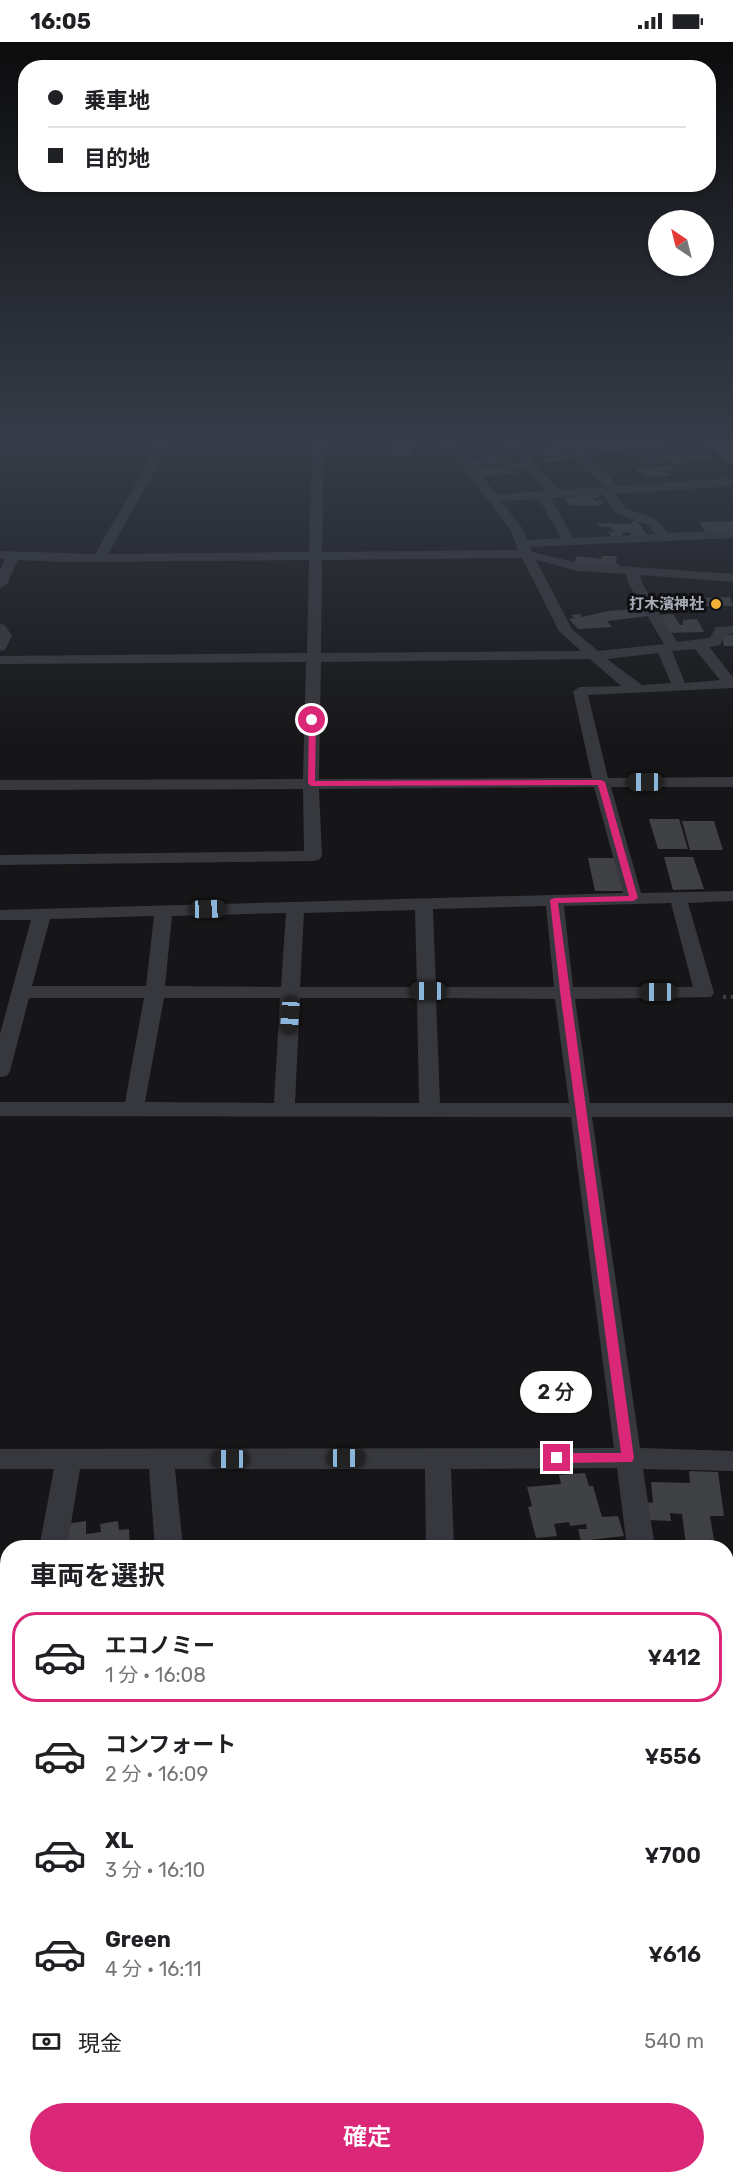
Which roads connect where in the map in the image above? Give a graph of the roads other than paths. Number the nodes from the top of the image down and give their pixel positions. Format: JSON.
{"nodes":[{"id":1,"x":109,"y":542,"type":"edge"},
{"id":2,"x":316,"y":542,"type":"edge"},
{"id":3,"x":522,"y":542,"type":"edge"},
{"id":4,"x":569,"y":542,"type":"joint"},
{"id":5,"x":658,"y":542,"type":"edge"},
{"id":6,"x":648,"y":548,"type":"junction"},
{"id":7,"x":524,"y":549,"type":"junction"},
{"id":8,"x":7,"y":556,"type":"edge"},
{"id":9,"x":100,"y":557,"type":"junction"},
{"id":10,"x":316,"y":557,"type":"junction"},
{"id":11,"x":636,"y":572,"type":"junction"},
{"id":12,"x":733,"y":578,"type":"edge"},
{"id":13,"x":0,"y":584,"type":"edge"},
{"id":14,"x":0,"y":628,"type":"edge"},
{"id":15,"x":733,"y":630,"type":"edge"},
{"id":16,"x":699,"y":644,"type":"junction"},
{"id":17,"x":0,"y":647,"type":"edge"},
{"id":18,"x":668,"y":647,"type":"junction"},
{"id":19,"x":594,"y":656,"type":"junction"},
{"id":20,"x":314,"y":657,"type":"junction"},
{"id":21,"x":0,"y":660,"type":"edge"},
{"id":22,"x":732,"y":684,"type":"edge"},
{"id":23,"x":680,"y":687,"type":"junction"},
{"id":24,"x":639,"y":690,"type":"junction"},
{"id":25,"x":601,"y":782,"type":"junction"},
{"id":26,"x":733,"y":782,"type":"edge"},
{"id":27,"x":311,"y":783,"type":"junction"},
{"id":28,"x":0,"y":785,"type":"edge"},
{"id":29,"x":0,"y":860,"type":"edge"},
{"id":30,"x":733,"y":896,"type":"edge"},
{"id":31,"x":678,"y":897,"type":"junction"},
{"id":32,"x":633,"y":898,"type":"junction"},
{"id":33,"x":554,"y":900,"type":"junction"},
{"id":34,"x":424,"y":904,"type":"junction"},
{"id":35,"x":295,"y":907,"type":"junction"},
{"id":36,"x":164,"y":910,"type":"junction"},
{"id":37,"x":42,"y":914,"type":"junction"},
{"id":38,"x":0,"y":915,"type":"edge"},
{"id":39,"x":291,"y":991,"type":"junction"},
{"id":40,"x":428,"y":991,"type":"junction"},
{"id":41,"x":564,"y":991,"type":"junction"},
{"id":42,"x":23,"y":992,"type":"junction"},
{"id":43,"x":155,"y":992,"type":"junction"},
{"id":44,"x":0,"y":1071,"type":"edge"},
{"id":45,"x":134,"y":1107,"type":"junction"},
{"id":46,"x":0,"y":1109,"type":"edge"},
{"id":47,"x":284,"y":1109,"type":"junction"},
{"id":48,"x":430,"y":1110,"type":"junction"},
{"id":49,"x":733,"y":1110,"type":"edge"},
{"id":50,"x":582,"y":1112,"type":"junction"},
{"id":51,"x":438,"y":1458,"type":"junction"},
{"id":52,"x":628,"y":1458,"type":"junction"},
{"id":53,"x":0,"y":1459,"type":"edge"},
{"id":54,"x":69,"y":1459,"type":"junction"},
{"id":55,"x":161,"y":1459,"type":"junction"},
{"id":56,"x":733,"y":1461,"type":"edge"},
{"id":57,"x":54,"y":1540,"type":"edge"},
{"id":58,"x":168,"y":1540,"type":"edge"},
{"id":59,"x":440,"y":1540,"type":"edge"},
{"id":60,"x":639,"y":1540,"type":"edge"}],
"edges":[{"from":1,"to":9,"type":"street"},
{"from":2,"to":10,"type":"street"},
{"from":3,"to":7,"type":"street"},
{"from":4,"to":6,"type":"street"},
{"from":4,"to":7,"type":"street"},
{"from":5,"to":6,"type":"street"},
{"from":6,"to":11,"type":"street"},
{"from":7,"to":10,"type":"street"},
{"from":7,"to":11,"type":"street"},
{"from":7,"to":19,"type":"street"},
{"from":8,"to":9,"type":"street"},
{"from":8,"to":13,"type":"street"},
{"from":9,"to":10,"type":"street"},
{"from":10,"to":20,"type":"street"},
{"from":11,"to":12,"type":"street"},
{"from":11,"to":18,"type":"street"},
{"from":14,"to":17,"type":"street"},
{"from":15,"to":16,"type":"street"},
{"from":16,"to":18,"type":"street"},
{"from":16,"to":22,"type":"street"},
{"from":18,"to":19,"type":"street"},
{"from":18,"to":23,"type":"street"},
{"from":19,"to":20,"type":"street"},
{"from":19,"to":24,"type":"street"},
{"from":20,"to":21,"type":"street"},
{"from":20,"to":27,"type":"street"},
{"from":22,"to":23,"type":"street"},
{"from":23,"to":24,"type":"street"},
{"from":24,"to":25,"type":"street"},
{"from":25,"to":26,"type":"street"},
{"from":25,"to":27,"type":"street"},
{"from":25,"to":32,"type":"street"},
{"from":27,"to":28,"type":"street"},
{"from":27,"to":29,"type":"street"},
{"from":30,"to":31,"type":"street"},
{"from":31,"to":32,"type":"street"},
{"from":31,"to":41,"type":"street"},
{"from":32,"to":33,"type":"street"},
{"from":33,"to":34,"type":"street"},
{"from":33,"to":41,"type":"street"},
{"from":34,"to":35,"type":"street"},
{"from":34,"to":40,"type":"street"},
{"from":35,"to":36,"type":"street"},
{"from":35,"to":39,"type":"street"},
{"from":36,"to":37,"type":"street"},
{"from":36,"to":43,"type":"street"},
{"from":37,"to":38,"type":"street"},
{"from":37,"to":42,"type":"street"},
{"from":39,"to":40,"type":"street"},
{"from":39,"to":43,"type":"street"},
{"from":39,"to":47,"type":"street"},
{"from":40,"to":41,"type":"street"},
{"from":40,"to":48,"type":"street"},
{"from":41,"to":50,"type":"street"},
{"from":42,"to":43,"type":"street"},
{"from":42,"to":44,"type":"street"},
{"from":43,"to":45,"type":"street"},
{"from":45,"to":46,"type":"street"},
{"from":45,"to":47,"type":"street"},
{"from":47,"to":48,"type":"street"},
{"from":48,"to":50,"type":"street"},
{"from":49,"to":50,"type":"street"},
{"from":50,"to":52,"type":"street"},
{"from":51,"to":52,"type":"street"},
{"from":51,"to":55,"type":"street"},
{"from":51,"to":59,"type":"street"},
{"from":52,"to":56,"type":"street"},
{"from":52,"to":60,"type":"street"},
{"from":53,"to":54,"type":"street"},
{"from":54,"to":55,"type":"street"},
{"from":54,"to":57,"type":"street"},
{"from":55,"to":58,"type":"street"}]}
